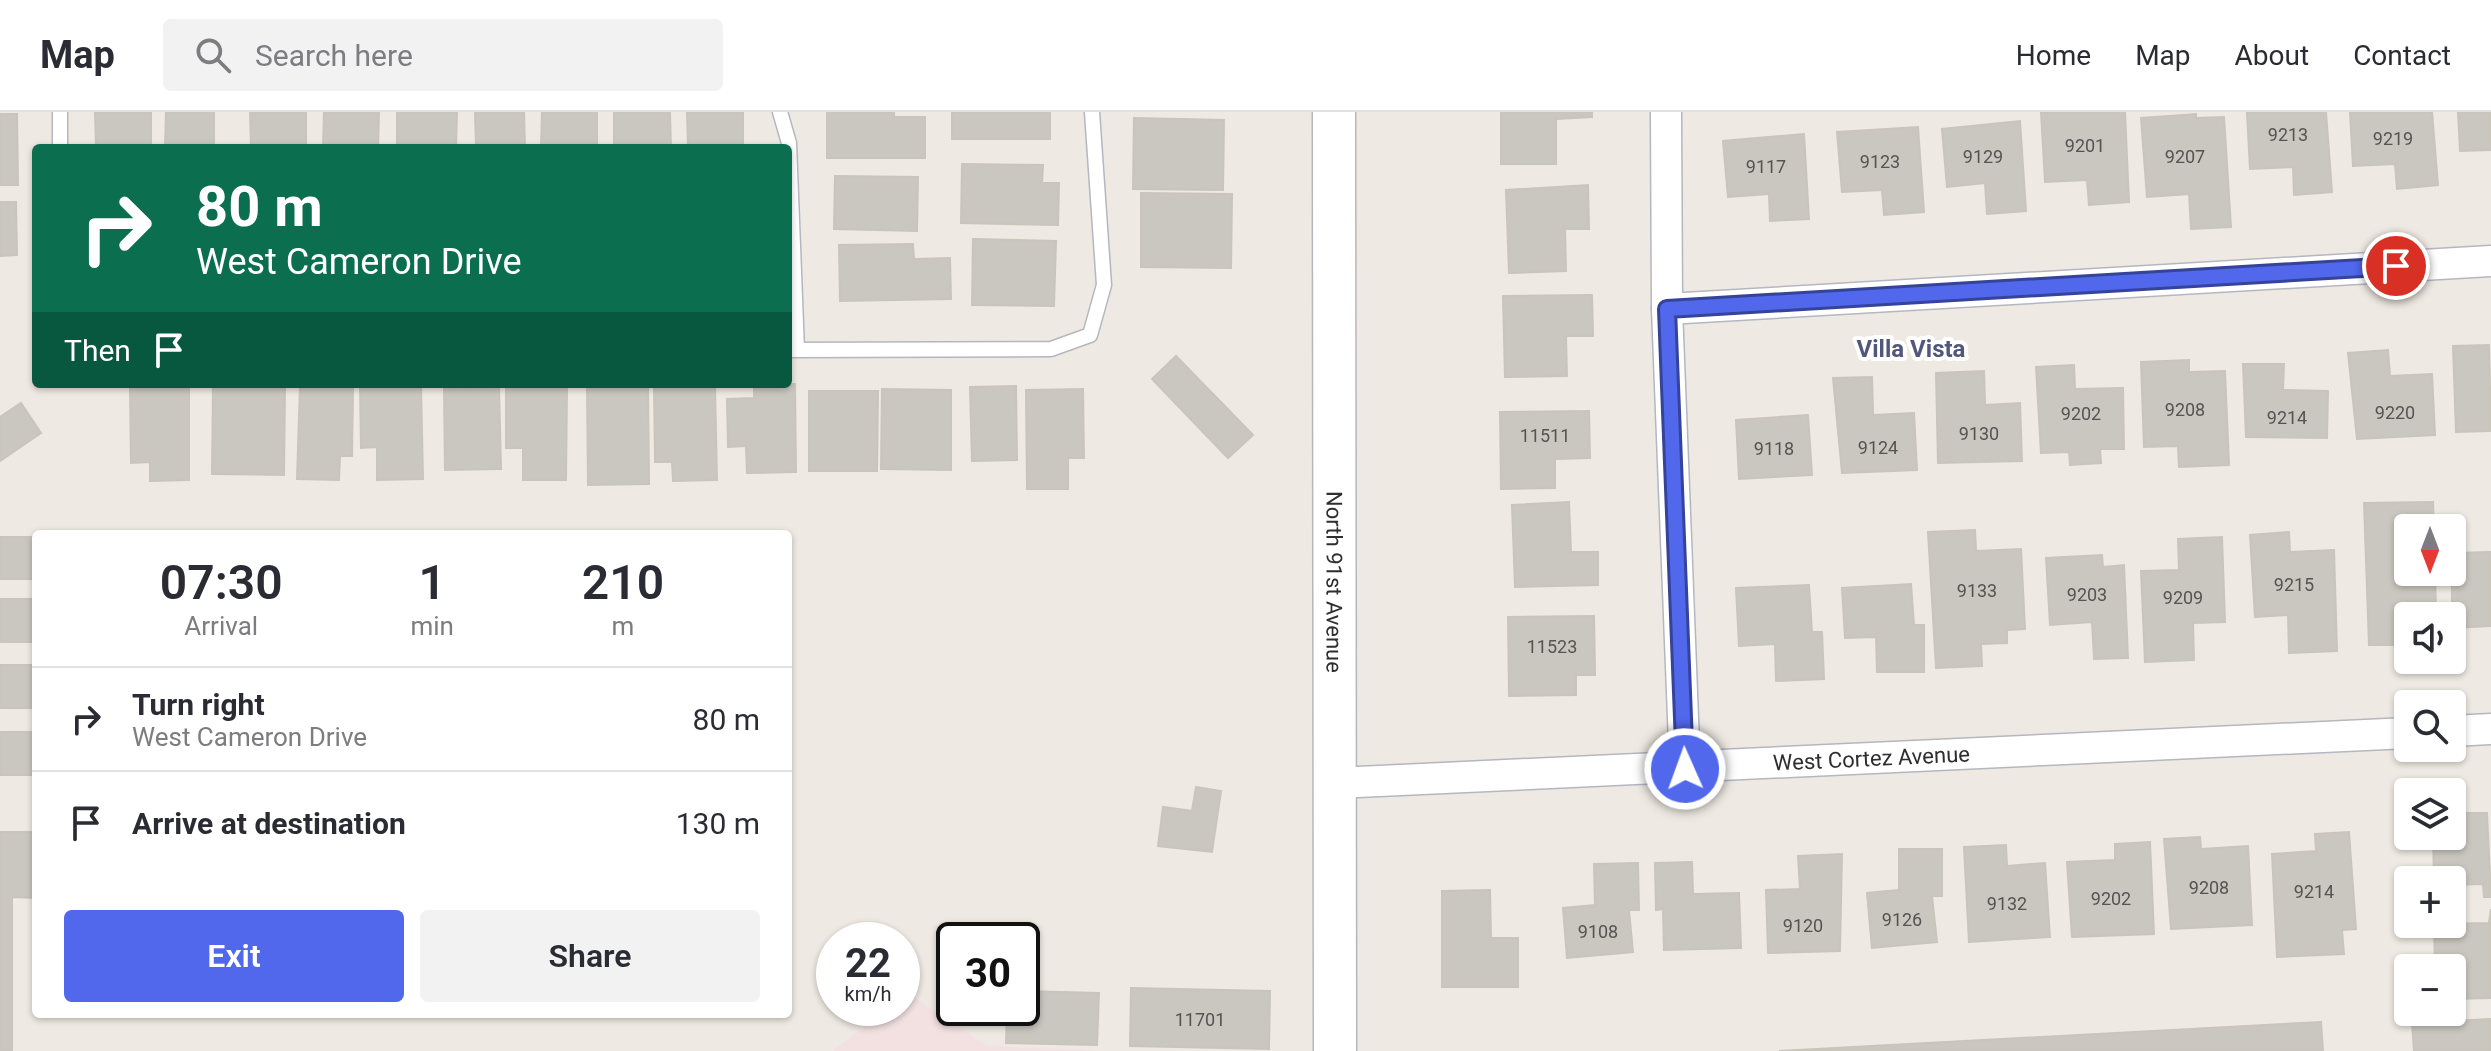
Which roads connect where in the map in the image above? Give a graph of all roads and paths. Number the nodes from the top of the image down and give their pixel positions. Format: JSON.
{"nodes":[{"id":1,"x":60,"y":112,"type":"edge"},
{"id":2,"x":780,"y":112,"type":"edge"},
{"id":3,"x":1092,"y":112,"type":"edge"},
{"id":4,"x":1334,"y":112,"type":"edge"},
{"id":5,"x":1666,"y":112,"type":"edge"},
{"id":6,"x":60,"y":144,"type":"edge"},
{"id":7,"x":789,"y":144,"type":"edge"},
{"id":8,"x":792,"y":260,"type":"edge"},
{"id":9,"x":2491,"y":261,"type":"edge"},
{"id":10,"x":1667,"y":309,"type":"junction"},
{"id":11,"x":793,"y":350,"type":"edge"},
{"id":12,"x":2491,"y":729,"type":"edge"},
{"id":13,"x":2466,"y":730,"type":"edge"},
{"id":14,"x":2394,"y":734,"type":"edge"},
{"id":15,"x":1685,"y":769,"type":"junction"},
{"id":16,"x":1336,"y":783,"type":"junction"},
{"id":17,"x":1335,"y":1051,"type":"edge"}],
"edges":[{"from":1,"to":6,"type":"lane"},
{"from":2,"to":7,"type":"lane"},
{"from":3,"to":11,"type":"lane"},
{"from":4,"to":16,"type":"main road","name":"North 91st Avenue"},
{"from":5,"to":10,"type":"street"},
{"from":8,"to":11,"type":"lane"},
{"from":9,"to":10,"type":"street"},
{"from":10,"to":15,"type":"street"},
{"from":12,"to":13,"type":"street"},
{"from":14,"to":15,"type":"street","name":"West Cortez Avenue"},
{"from":15,"to":16,"type":"street","name":"West Cortez Avenue"},
{"from":16,"to":17,"type":"main road","name":"North 91st Avenue"}]}
